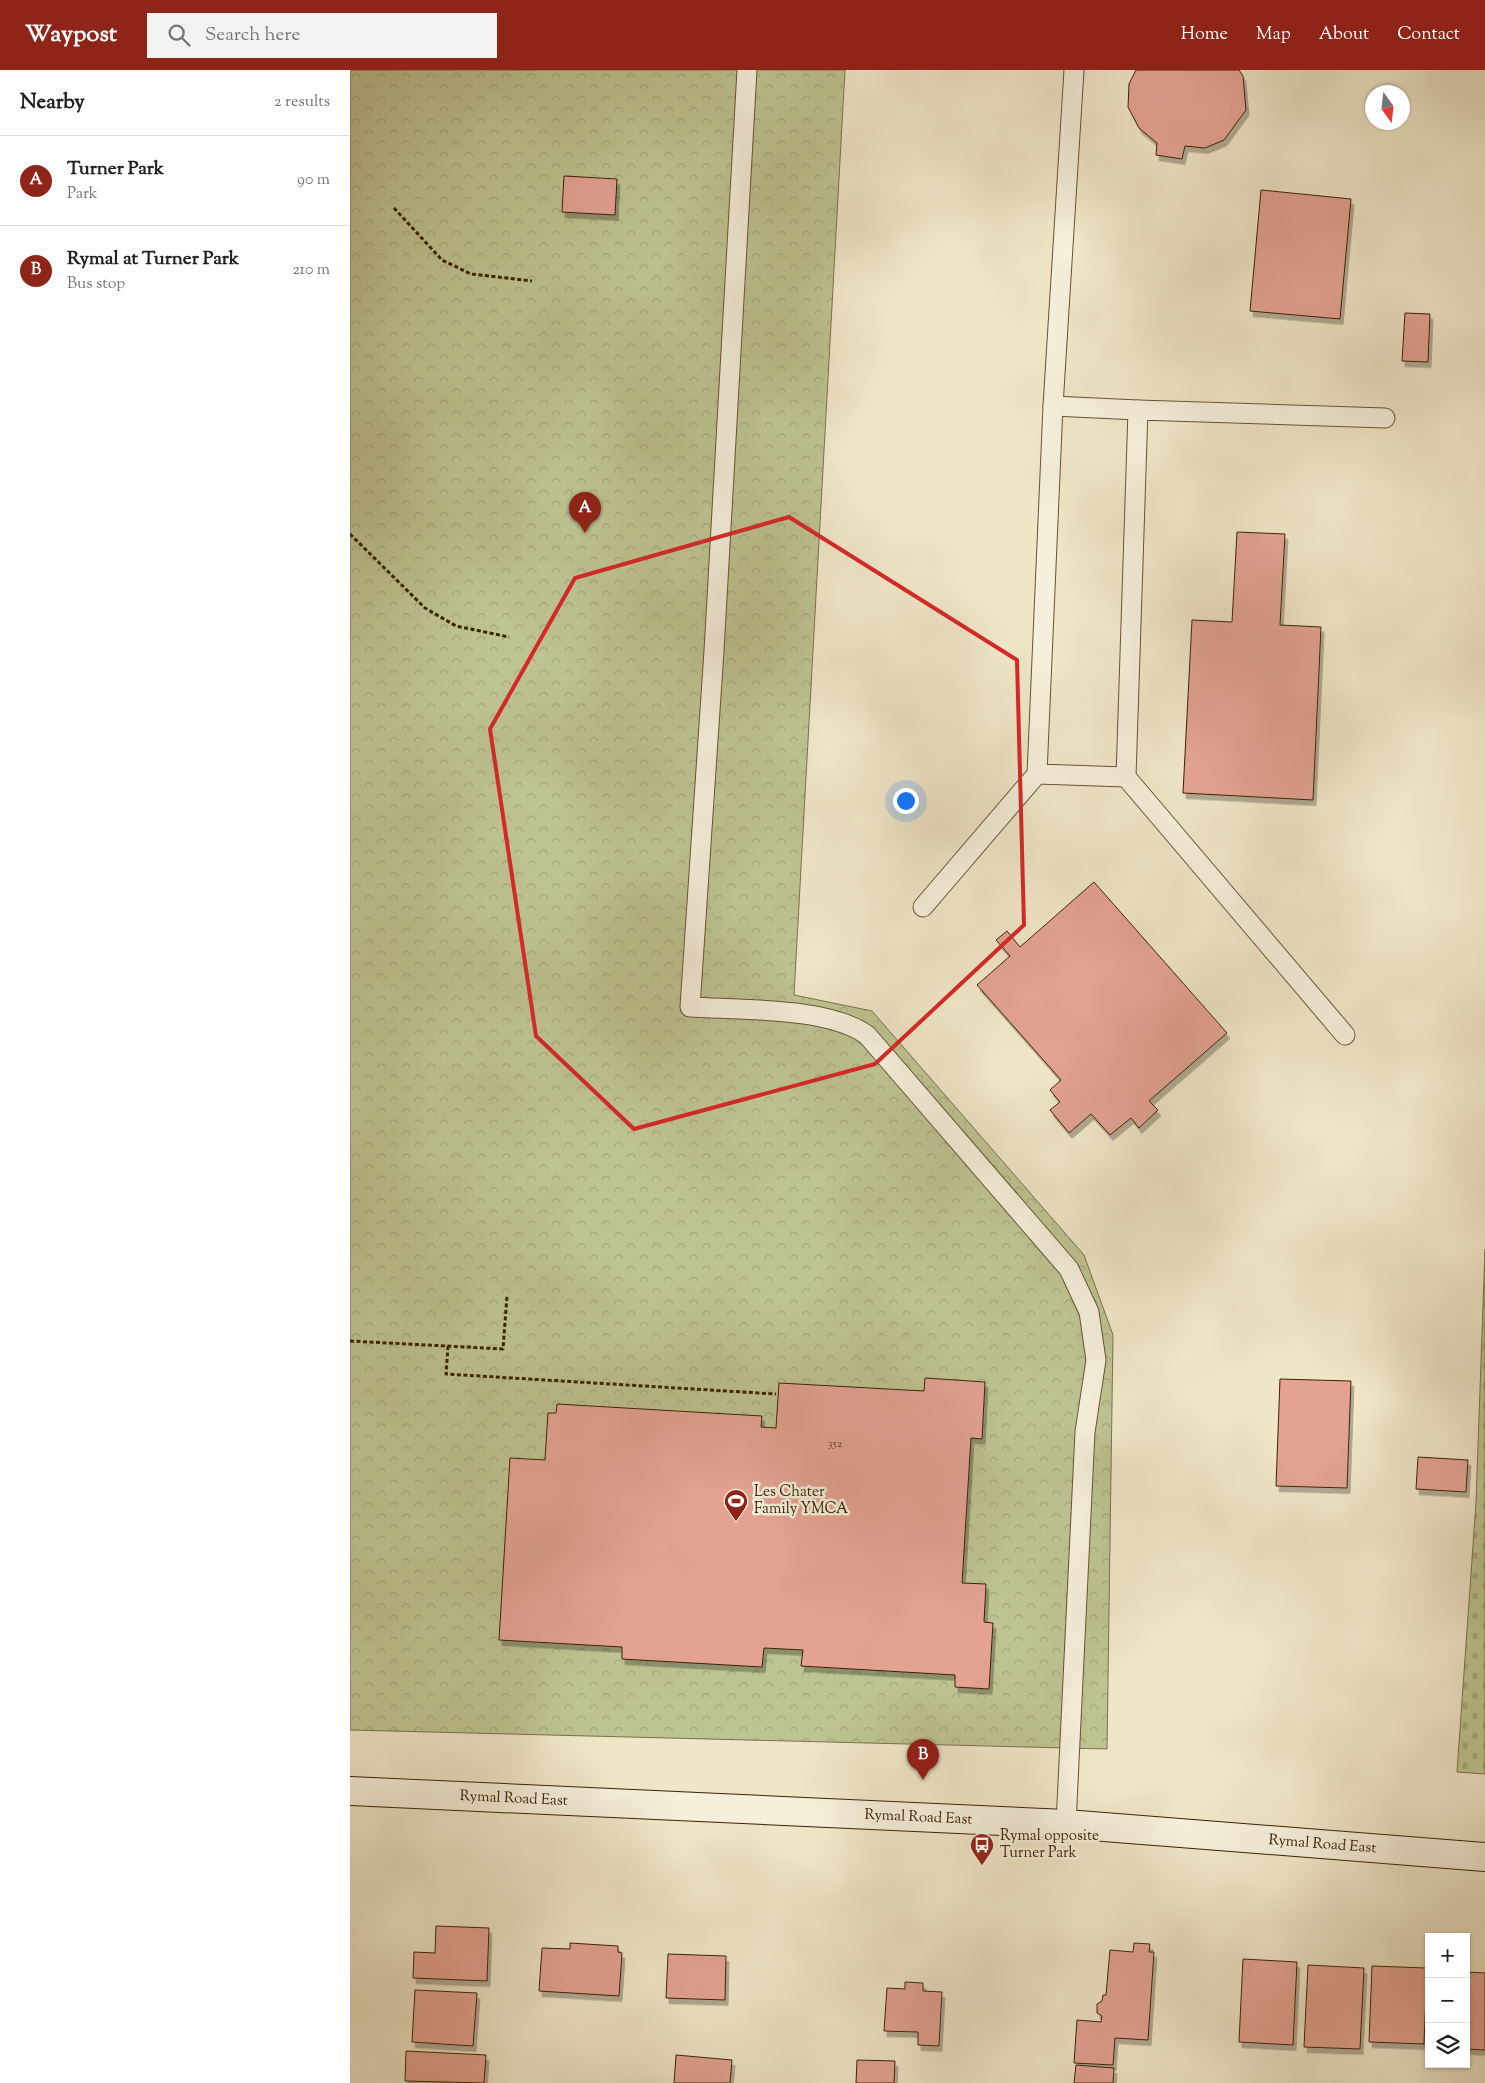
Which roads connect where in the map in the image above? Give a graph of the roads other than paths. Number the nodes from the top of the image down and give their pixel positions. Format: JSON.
{"nodes":[{"id":1,"x":747,"y":70,"type":"edge"},
{"id":2,"x":1074,"y":70,"type":"edge"},
{"id":3,"x":1053,"y":406,"type":"junction"},
{"id":4,"x":1138,"y":410,"type":"junction"},
{"id":5,"x":1386,"y":418,"type":"dead end"},
{"id":6,"x":1036,"y":774,"type":"junction"},
{"id":7,"x":1126,"y":777,"type":"junction"},
{"id":8,"x":923,"y":907,"type":"dead end"},
{"id":9,"x":1345,"y":1035,"type":"dead end"},
{"id":10,"x":350,"y":1791,"type":"edge"},
{"id":11,"x":1066,"y":1824,"type":"junction"},
{"id":12,"x":1485,"y":1858,"type":"edge"}],
"edges":[{"from":1,"to":11,"type":"lane"},
{"from":2,"to":3,"type":"lane"},
{"from":3,"to":4,"type":"lane"},
{"from":3,"to":6,"type":"lane"},
{"from":4,"to":5,"type":"lane"},
{"from":4,"to":7,"type":"lane"},
{"from":6,"to":7,"type":"lane"},
{"from":6,"to":8,"type":"lane"},
{"from":7,"to":9,"type":"lane"},
{"from":10,"to":11,"type":"main road","name":"Rymal Road East"},
{"from":11,"to":12,"type":"main road","name":"Rymal Road East"}]}
